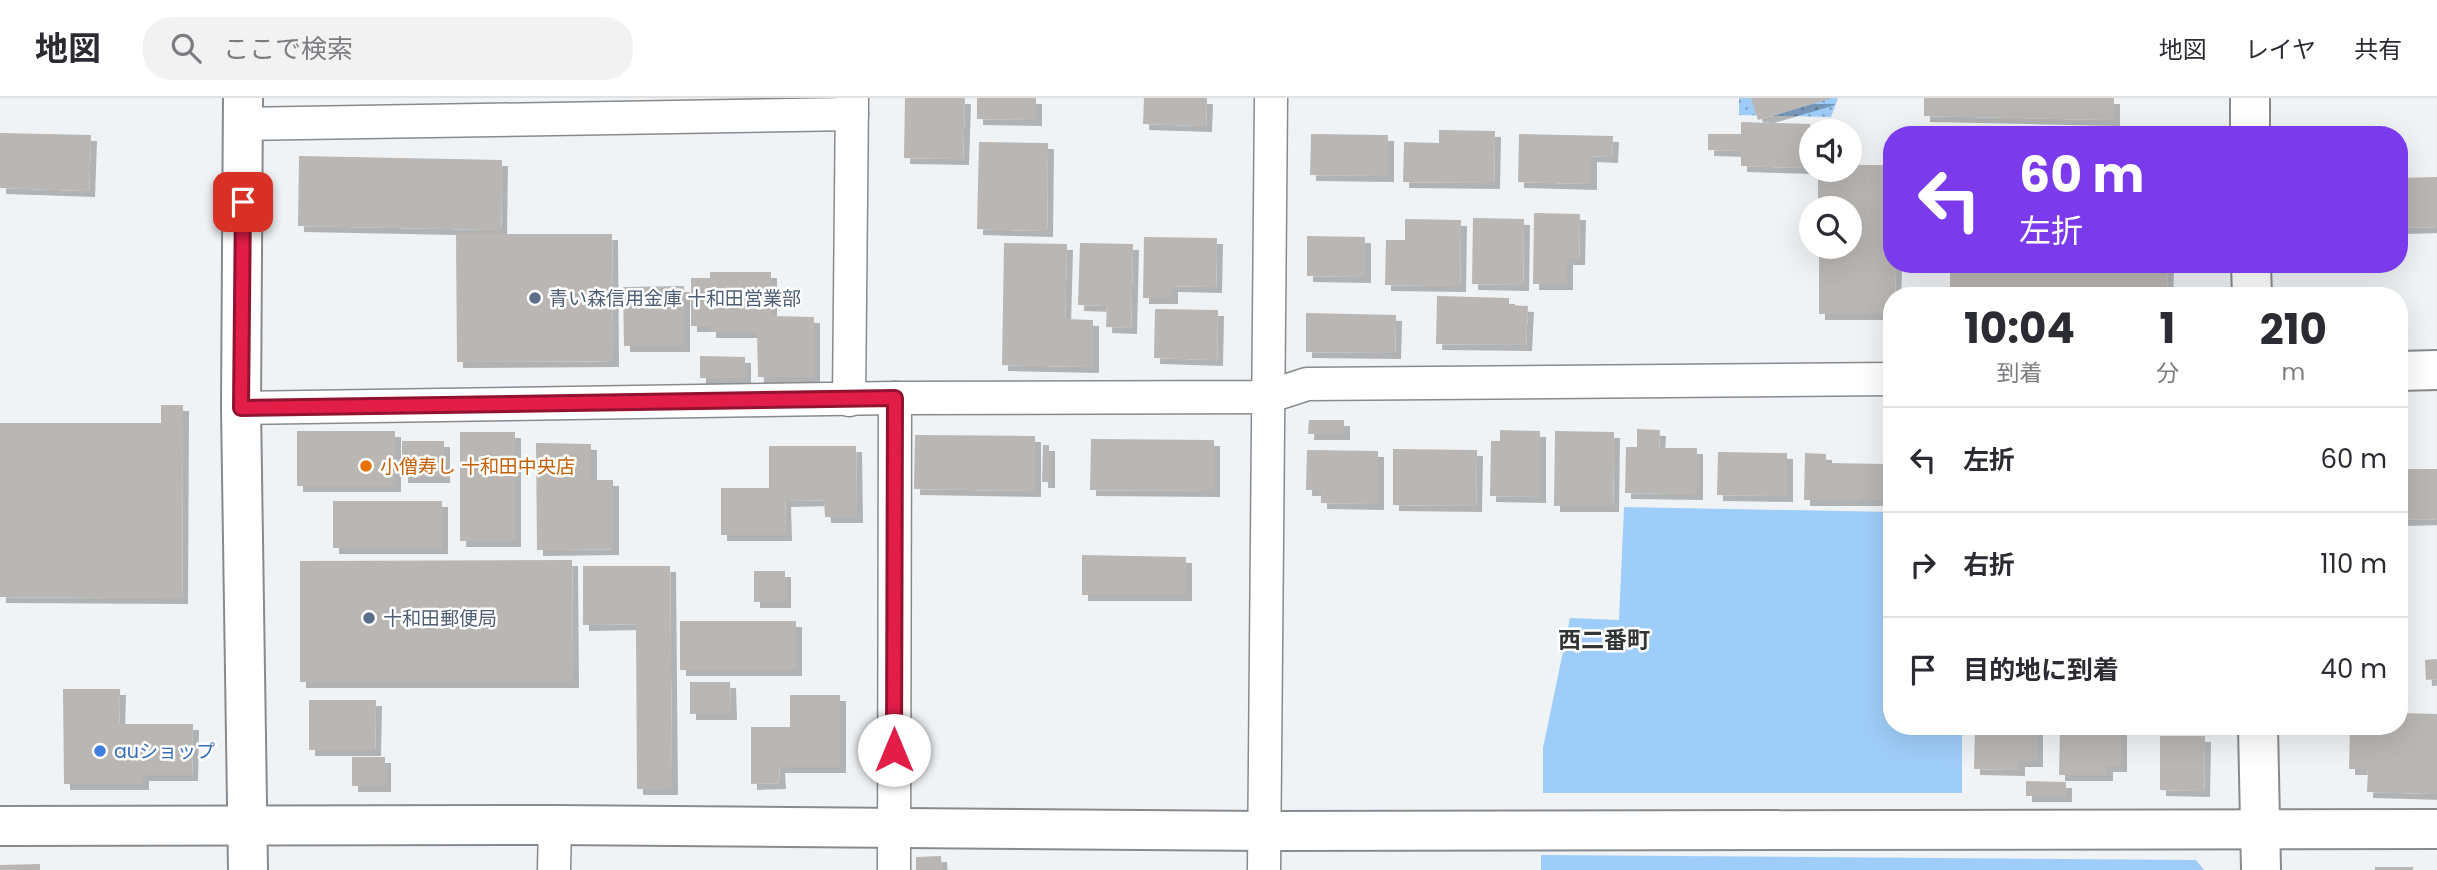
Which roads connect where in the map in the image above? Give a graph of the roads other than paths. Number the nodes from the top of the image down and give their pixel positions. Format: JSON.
{"nodes":[{"id":1,"x":1271,"y":98,"type":"edge"},
{"id":2,"x":2250,"y":98,"type":"edge"},
{"id":3,"x":852,"y":106,"type":"edge"},
{"id":4,"x":243,"y":111,"type":"edge"},
{"id":5,"x":2250,"y":126,"type":"edge"},
{"id":6,"x":2437,"y":370,"type":"edge"},
{"id":7,"x":2408,"y":372,"type":"edge"},
{"id":8,"x":1883,"y":379,"type":"edge"},
{"id":9,"x":1267,"y":397,"type":"junction"},
{"id":10,"x":895,"y":398,"type":"junction"},
{"id":11,"x":849,"y":400,"type":"junction"},
{"id":12,"x":241,"y":408,"type":"junction"},
{"id":13,"x":2259,"y":735,"type":"edge"},
{"id":14,"x":247,"y":825,"type":"junction"},
{"id":15,"x":555,"y":825,"type":"junction"},
{"id":16,"x":0,"y":826,"type":"edge"},
{"id":17,"x":2260,"y":828,"type":"junction"},
{"id":18,"x":893,"y":829,"type":"junction"},
{"id":19,"x":2437,"y":829,"type":"edge"},
{"id":20,"x":1265,"y":831,"type":"junction"},
{"id":21,"x":248,"y":870,"type":"edge"},
{"id":22,"x":554,"y":870,"type":"edge"},
{"id":23,"x":894,"y":870,"type":"edge"},
{"id":24,"x":1264,"y":870,"type":"edge"},
{"id":25,"x":2261,"y":870,"type":"edge"}],
"edges":[{"from":1,"to":9,"type":"street"},
{"from":2,"to":5,"type":"street"},
{"from":3,"to":4,"type":"street"},
{"from":3,"to":11,"type":"street"},
{"from":4,"to":12,"type":"street"},
{"from":6,"to":7,"type":"street"},
{"from":8,"to":9,"type":"street"},
{"from":9,"to":10,"type":"street"},
{"from":9,"to":20,"type":"street"},
{"from":10,"to":11,"type":"street"},
{"from":10,"to":18,"type":"street"},
{"from":11,"to":12,"type":"street"},
{"from":12,"to":14,"type":"street"},
{"from":13,"to":17,"type":"street"},
{"from":14,"to":15,"type":"street"},
{"from":14,"to":16,"type":"street"},
{"from":14,"to":21,"type":"street"},
{"from":15,"to":18,"type":"street"},
{"from":15,"to":22,"type":"street"},
{"from":17,"to":19,"type":"street"},
{"from":17,"to":20,"type":"street"},
{"from":17,"to":25,"type":"street"},
{"from":18,"to":20,"type":"street"},
{"from":18,"to":23,"type":"street"},
{"from":20,"to":24,"type":"street"}]}
